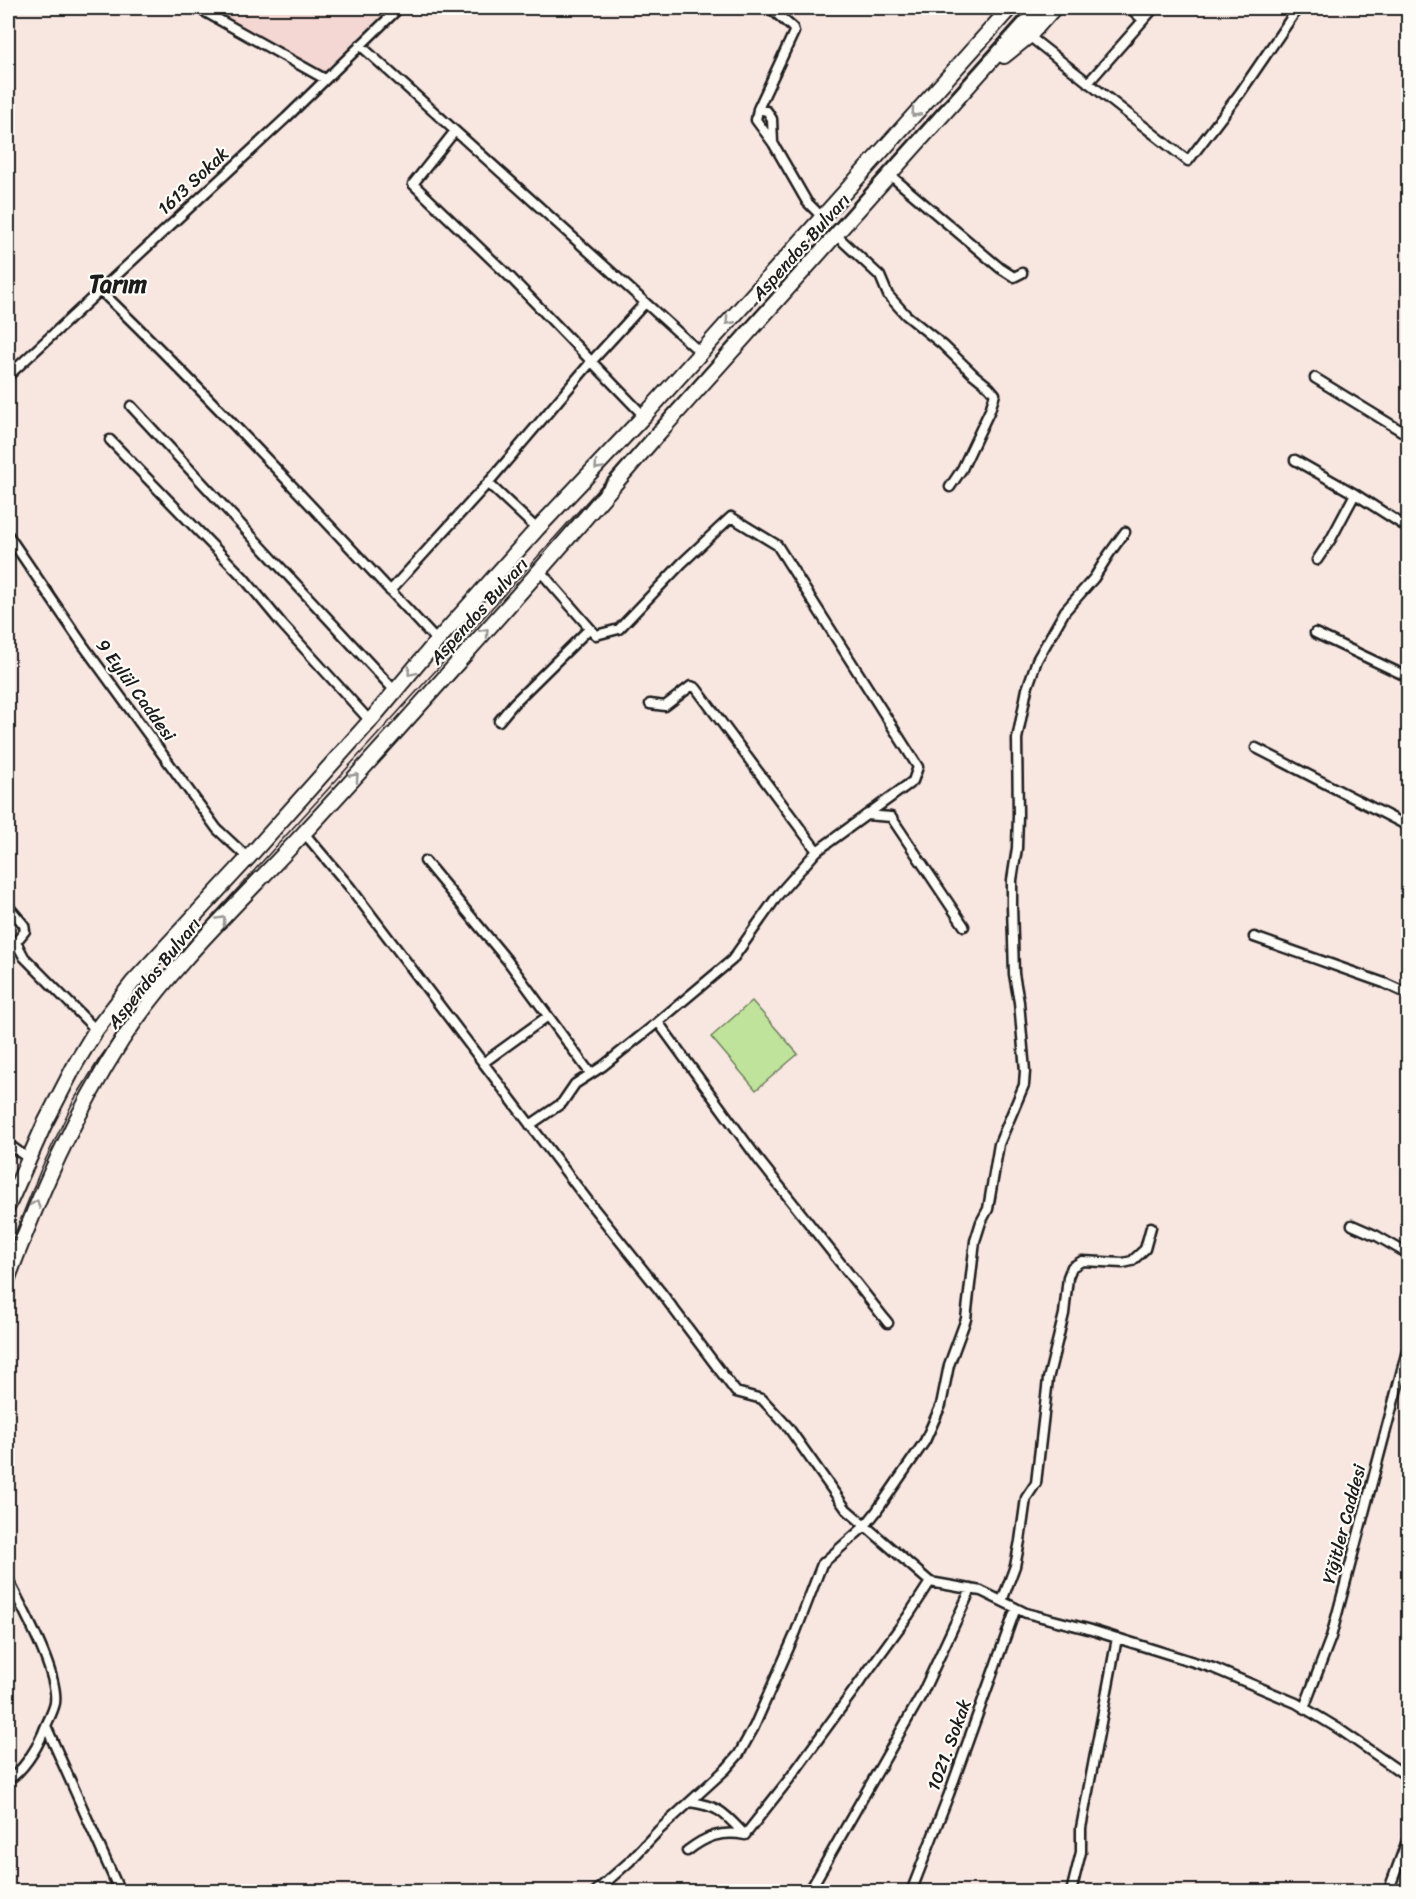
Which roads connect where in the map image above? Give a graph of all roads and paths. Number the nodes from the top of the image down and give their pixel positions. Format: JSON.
{"nodes":[{"id":1,"x":198,"y":8,"type":"edge"},
{"id":2,"x":399,"y":8,"type":"edge"},
{"id":3,"x":770,"y":8,"type":"edge"},
{"id":4,"x":997,"y":8,"type":"edge"},
{"id":5,"x":1010,"y":8,"type":"edge"},
{"id":6,"x":1038,"y":8,"type":"edge"},
{"id":7,"x":1054,"y":8,"type":"edge"},
{"id":8,"x":1130,"y":8,"type":"edge"},
{"id":9,"x":1154,"y":8,"type":"edge"},
{"id":10,"x":1298,"y":8,"type":"edge"},
{"id":11,"x":1143,"y":20,"type":"junction"},
{"id":12,"x":1029,"y":36,"type":"junction"},
{"id":13,"x":360,"y":45,"type":"junction"},
{"id":14,"x":954,"y":69,"type":"junction"},
{"id":15,"x":325,"y":79,"type":"junction"},
{"id":16,"x":972,"y":82,"type":"junction"},
{"id":17,"x":1088,"y":83,"type":"junction"},
{"id":18,"x":758,"y":109,"type":"junction"},
{"id":19,"x":455,"y":131,"type":"junction"},
{"id":20,"x":773,"y":143,"type":"junction"},
{"id":21,"x":890,"y":175,"type":"junction"},
{"id":22,"x":822,"y":217,"type":"junction"},
{"id":23,"x":836,"y":235,"type":"junction"},
{"id":24,"x":1023,"y":273,"type":"dead end"},
{"id":25,"x":101,"y":291,"type":"junction"},
{"id":26,"x":645,"y":303,"type":"junction"},
{"id":27,"x":701,"y":353,"type":"junction"},
{"id":28,"x":591,"y":362,"type":"junction"},
{"id":29,"x":8,"y":376,"type":"edge"},
{"id":30,"x":1315,"y":378,"type":"dead end"},
{"id":31,"x":131,"y":406,"type":"dead end"},
{"id":32,"x":644,"y":416,"type":"junction"},
{"id":33,"x":1408,"y":435,"type":"edge"},
{"id":34,"x":110,"y":440,"type":"dead end"},
{"id":35,"x":1295,"y":460,"type":"dead end"},
{"id":36,"x":488,"y":483,"type":"junction"},
{"id":37,"x":950,"y":487,"type":"dead end"},
{"id":38,"x":1355,"y":494,"type":"junction"},
{"id":39,"x":1408,"y":528,"type":"edge"},
{"id":40,"x":537,"y":529,"type":"junction"},
{"id":41,"x":1125,"y":532,"type":"dead end"},
{"id":42,"x":8,"y":534,"type":"edge"},
{"id":43,"x":1317,"y":560,"type":"dead end"},
{"id":44,"x":540,"y":571,"type":"junction"},
{"id":45,"x":390,"y":591,"type":"junction"},
{"id":46,"x":590,"y":627,"type":"junction"},
{"id":47,"x":1315,"y":633,"type":"dead end"},
{"id":48,"x":437,"y":641,"type":"junction"},
{"id":49,"x":1408,"y":677,"type":"edge"},
{"id":50,"x":395,"y":691,"type":"junction"},
{"id":51,"x":650,"y":704,"type":"dead end"},
{"id":52,"x":370,"y":721,"type":"junction"},
{"id":53,"x":499,"y":721,"type":"dead end"},
{"id":54,"x":1256,"y":748,"type":"dead end"},
{"id":55,"x":866,"y":815,"type":"junction"},
{"id":56,"x":1408,"y":826,"type":"edge"},
{"id":57,"x":304,"y":833,"type":"junction"},
{"id":58,"x":818,"y":851,"type":"junction"},
{"id":59,"x":248,"y":858,"type":"junction"},
{"id":60,"x":425,"y":861,"type":"dead end"},
{"id":61,"x":8,"y":906,"type":"edge"},
{"id":62,"x":964,"y":926,"type":"dead end"},
{"id":63,"x":1254,"y":937,"type":"dead end"},
{"id":64,"x":1408,"y":994,"type":"edge"},
{"id":65,"x":548,"y":1017,"type":"junction"},
{"id":66,"x":658,"y":1022,"type":"junction"},
{"id":67,"x":96,"y":1030,"type":"junction"},
{"id":68,"x":483,"y":1063,"type":"junction"},
{"id":69,"x":590,"y":1073,"type":"junction"},
{"id":70,"x":530,"y":1125,"type":"junction"},
{"id":71,"x":8,"y":1144,"type":"edge"},
{"id":72,"x":29,"y":1159,"type":"junction"},
{"id":73,"x":9,"y":1200,"type":"edge"},
{"id":74,"x":1352,"y":1225,"type":"dead end"},
{"id":75,"x":1151,"y":1227,"type":"dead end"},
{"id":76,"x":1408,"y":1254,"type":"edge"},
{"id":77,"x":8,"y":1278,"type":"edge"},
{"id":78,"x":888,"y":1323,"type":"dead end"},
{"id":79,"x":1408,"y":1347,"type":"edge"},
{"id":80,"x":866,"y":1526,"type":"junction"},
{"id":81,"x":8,"y":1579,"type":"edge"},
{"id":82,"x":930,"y":1582,"type":"junction"},
{"id":83,"x":972,"y":1589,"type":"junction"},
{"id":84,"x":1002,"y":1601,"type":"junction"},
{"id":85,"x":1016,"y":1608,"type":"junction"},
{"id":86,"x":1117,"y":1638,"type":"junction"},
{"id":87,"x":1304,"y":1708,"type":"junction"},
{"id":88,"x":46,"y":1726,"type":"junction"},
{"id":89,"x":1408,"y":1777,"type":"edge"},
{"id":90,"x":8,"y":1780,"type":"edge"},
{"id":91,"x":690,"y":1802,"type":"junction"},
{"id":92,"x":745,"y":1835,"type":"junction"},
{"id":93,"x":1408,"y":1838,"type":"edge"},
{"id":94,"x":687,"y":1851,"type":"dead end"},
{"id":95,"x":120,"y":1892,"type":"edge"},
{"id":96,"x":595,"y":1892,"type":"edge"},
{"id":97,"x":809,"y":1892,"type":"edge"},
{"id":98,"x":911,"y":1892,"type":"edge"},
{"id":99,"x":1071,"y":1892,"type":"edge"},
{"id":100,"x":1388,"y":1892,"type":"edge"}],
"edges":[{"from":1,"to":15,"type":"street"},
{"from":2,"to":13,"type":"street","name":"1613 Sokak"},
{"from":3,"to":18,"type":"street"},
{"from":4,"to":14,"type":"main road"},
{"from":5,"to":14,"type":"main road","name":"Aspendos Bulvarı"},
{"from":6,"to":16,"type":"main road","name":"Aspendos Bulvarı"},
{"from":7,"to":12,"type":"main road"},
{"from":8,"to":11,"type":"street"},
{"from":9,"to":11,"type":"street"},
{"from":10,"to":17,"type":"street"},
{"from":11,"to":17,"type":"street"},
{"from":12,"to":16,"type":"main road"},
{"from":12,"to":17,"type":"street"},
{"from":13,"to":15,"type":"street","name":"1613 Sokak"},
{"from":13,"to":19,"type":"street"},
{"from":14,"to":22,"type":"main road","name":"Aspendos Bulvarı","one_way":true},
{"from":15,"to":25,"type":"street","name":"1613 Sokak"},
{"from":16,"to":21,"type":"main road","name":"Aspendos Bulvarı"},
{"from":18,"to":20,"type":"street"},
{"from":18,"to":20,"type":"street"},
{"from":19,"to":26,"type":"street"},
{"from":19,"to":28,"type":"street"},
{"from":20,"to":22,"type":"street"},
{"from":21,"to":23,"type":"main road","name":"Aspendos Bulvarı"},
{"from":21,"to":24,"type":"street"},
{"from":22,"to":27,"type":"main road","name":"Aspendos Bulvarı","one_way":true},
{"from":23,"to":37,"type":"street"},
{"from":23,"to":44,"type":"main road","name":"Aspendos Bulvarı"},
{"from":25,"to":29,"type":"street","name":"1613 Sokak"},
{"from":25,"to":45,"type":"street"},
{"from":26,"to":27,"type":"street"},
{"from":26,"to":28,"type":"street"},
{"from":27,"to":32,"type":"main road","name":"Aspendos Bulvarı"},
{"from":28,"to":32,"type":"street"},
{"from":28,"to":36,"type":"street"},
{"from":30,"to":33,"type":"street"},
{"from":31,"to":50,"type":"street"},
{"from":32,"to":40,"type":"main road","name":"Aspendos Bulvarı","one_way":true},
{"from":34,"to":52,"type":"street"},
{"from":35,"to":38,"type":"street"},
{"from":36,"to":40,"type":"street"},
{"from":36,"to":45,"type":"street"},
{"from":38,"to":39,"type":"street"},
{"from":38,"to":43,"type":"street"},
{"from":40,"to":48,"type":"main road","name":"Aspendos Bulvarı"},
{"from":41,"to":80,"type":"street"},
{"from":42,"to":59,"type":"street","name":"9 Eylül Caddesi"},
{"from":44,"to":46,"type":"street"},
{"from":57,"to":44,"type":"main road","name":"Aspendos Bulvarı","one_way":true},
{"from":45,"to":48,"type":"street"},
{"from":46,"to":53,"type":"street"},
{"from":46,"to":55,"type":"street"},
{"from":47,"to":49,"type":"street"},
{"from":48,"to":50,"type":"main road","name":"Aspendos Bulvarı","one_way":true},
{"from":50,"to":52,"type":"main road","name":"Aspendos Bulvarı"},
{"from":51,"to":58,"type":"street"},
{"from":52,"to":59,"type":"main road","name":"Aspendos Bulvarı"},
{"from":54,"to":56,"type":"street"},
{"from":55,"to":58,"type":"street"},
{"from":55,"to":62,"type":"street"},
{"from":57,"to":68,"type":"street"},
{"from":77,"to":57,"type":"main road","name":"Aspendos Bulvarı","one_way":true},
{"from":58,"to":66,"type":"street"},
{"from":59,"to":67,"type":"main road","name":"Aspendos Bulvarı"},
{"from":60,"to":65,"type":"street"},
{"from":61,"to":67,"type":"street"},
{"from":63,"to":64,"type":"street"},
{"from":65,"to":68,"type":"street"},
{"from":65,"to":69,"type":"street"},
{"from":66,"to":69,"type":"street"},
{"from":66,"to":78,"type":"street"},
{"from":67,"to":72,"type":"main road","name":"Aspendos Bulvarı"},
{"from":68,"to":70,"type":"street"},
{"from":69,"to":70,"type":"street"},
{"from":70,"to":80,"type":"street"},
{"from":71,"to":72,"type":"street"},
{"from":72,"to":73,"type":"main road","name":"Aspendos Bulvarı"},
{"from":74,"to":76,"type":"street"},
{"from":75,"to":84,"type":"street"},
{"from":79,"to":87,"type":"street","name":"Yiğitler Caddesi"},
{"from":80,"to":82,"type":"street"},
{"from":80,"to":91,"type":"street"},
{"from":81,"to":88,"type":"street"},
{"from":82,"to":83,"type":"street"},
{"from":82,"to":92,"type":"street"},
{"from":83,"to":84,"type":"street"},
{"from":83,"to":97,"type":"street"},
{"from":84,"to":85,"type":"street"},
{"from":85,"to":86,"type":"street"},
{"from":85,"to":98,"type":"street","name":"1021. Sokak"},
{"from":86,"to":87,"type":"street"},
{"from":86,"to":99,"type":"street"},
{"from":87,"to":89,"type":"street"},
{"from":88,"to":90,"type":"street"},
{"from":88,"to":95,"type":"street"},
{"from":91,"to":92,"type":"street"},
{"from":91,"to":96,"type":"street"},
{"from":92,"to":94,"type":"street"},
{"from":93,"to":100,"type":"street"}]}
